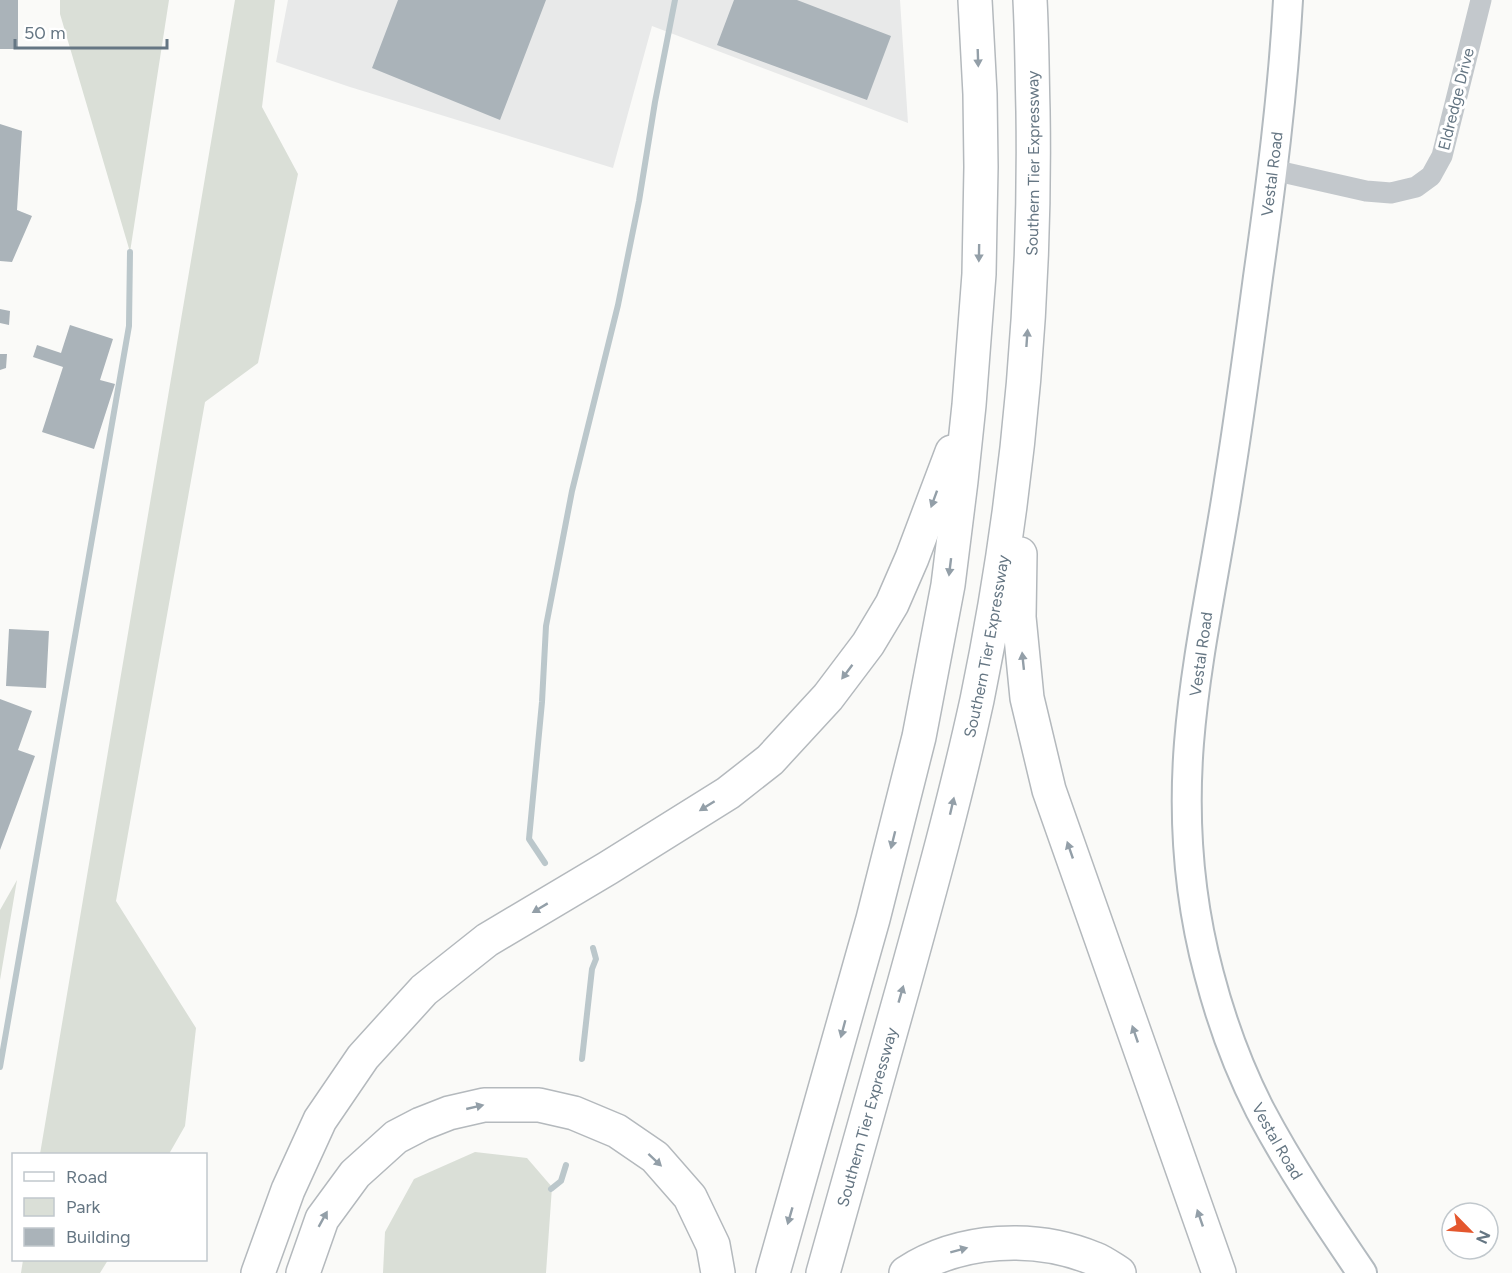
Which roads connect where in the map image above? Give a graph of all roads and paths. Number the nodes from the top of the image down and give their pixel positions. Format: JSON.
{"nodes":[{"id":1,"x":975,"y":0,"type":"edge"},
{"id":2,"x":1030,"y":0,"type":"edge"},
{"id":3,"x":1288,"y":0,"type":"edge"},
{"id":4,"x":1481,"y":0,"type":"edge"},
{"id":5,"x":1273,"y":170,"type":"junction"},
{"id":6,"x":1022,"y":397,"type":"junction"},
{"id":7,"x":969,"y":405,"type":"junction"},
{"id":8,"x":258,"y":1273,"type":"edge"},
{"id":9,"x":303,"y":1273,"type":"edge"},
{"id":10,"x":718,"y":1273,"type":"edge"},
{"id":11,"x":773,"y":1273,"type":"edge"},
{"id":12,"x":823,"y":1273,"type":"edge"},
{"id":13,"x":906,"y":1273,"type":"edge"},
{"id":14,"x":1119,"y":1273,"type":"edge"},
{"id":15,"x":1219,"y":1273,"type":"edge"},
{"id":16,"x":1362,"y":1273,"type":"edge"}],
"edges":[{"from":1,"to":7,"type":"highway","one_way":true},
{"from":6,"to":2,"type":"highway","name":"Southern Tier Expressway","one_way":true},
{"from":3,"to":5,"type":"street","name":"Vestal Road"},
{"from":4,"to":5,"type":"street","name":"Eldredge Drive"},
{"from":5,"to":16,"type":"street","name":"Vestal Road"},
{"from":12,"to":6,"type":"highway","name":"Southern Tier Expressway","one_way":true},
{"from":15,"to":6,"type":"highway","one_way":true},
{"from":7,"to":8,"type":"highway","one_way":true},
{"from":7,"to":11,"type":"highway","one_way":true},
{"from":9,"to":10,"type":"highway","one_way":true},
{"from":13,"to":14,"type":"highway","one_way":true}]}
